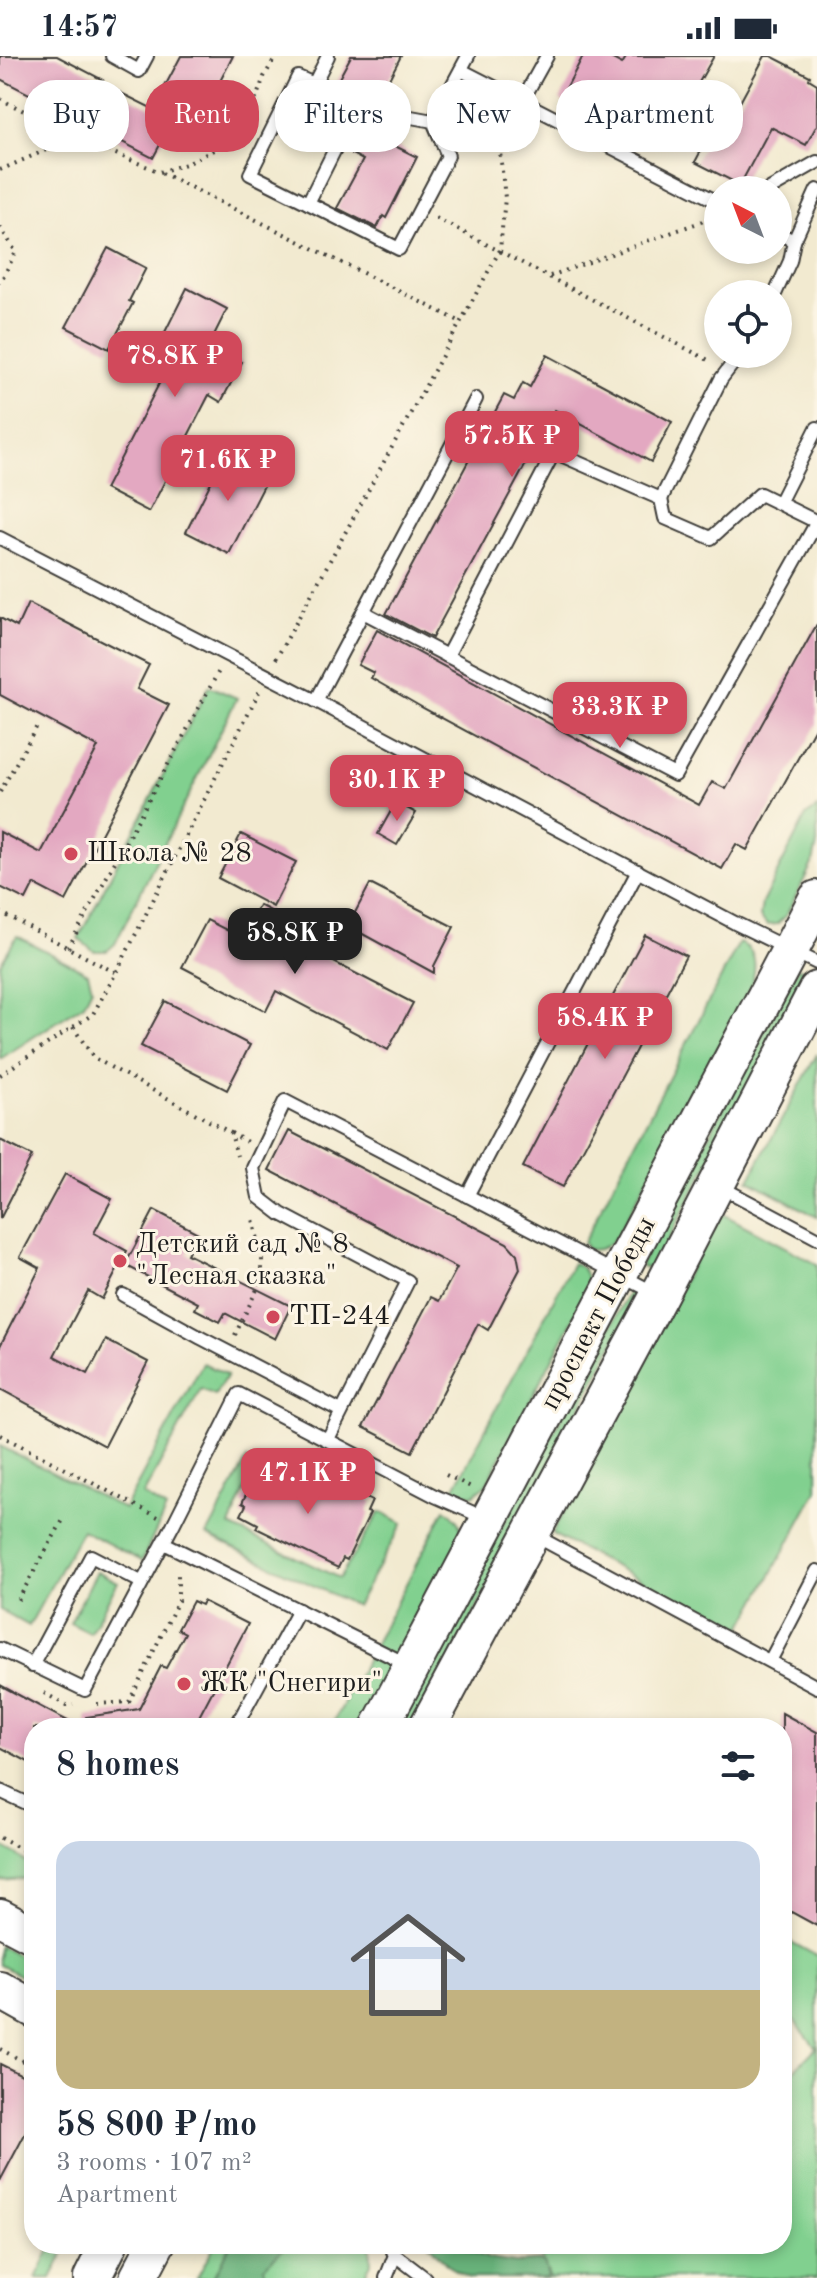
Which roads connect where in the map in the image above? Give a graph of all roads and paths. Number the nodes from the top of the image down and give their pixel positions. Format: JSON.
{"nodes":[{"id":1,"x":112,"y":56,"type":"edge"},
{"id":2,"x":147,"y":56,"type":"edge"},
{"id":3,"x":276,"y":56,"type":"edge"},
{"id":4,"x":328,"y":56,"type":"edge"},
{"id":5,"x":468,"y":56,"type":"edge"},
{"id":6,"x":547,"y":56,"type":"edge"},
{"id":7,"x":461,"y":70,"type":"junction"},
{"id":8,"x":316,"y":80,"type":"edge"},
{"id":9,"x":456,"y":80,"type":"edge"},
{"id":10,"x":480,"y":80,"type":"edge"},
{"id":11,"x":534,"y":80,"type":"edge"},
{"id":12,"x":0,"y":99,"type":"edge"},
{"id":13,"x":540,"y":110,"type":"edge"},
{"id":14,"x":24,"y":111,"type":"edge"},
{"id":15,"x":275,"y":123,"type":"edge"},
{"id":16,"x":41,"y":152,"type":"edge"},
{"id":17,"x":112,"y":152,"type":"edge"},
{"id":18,"x":334,"y":152,"type":"edge"},
{"id":19,"x":446,"y":152,"type":"edge"},
{"id":20,"x":500,"y":152,"type":"edge"},
{"id":21,"x":817,"y":162,"type":"edge"},
{"id":22,"x":0,"y":170,"type":"edge"},
{"id":23,"x":160,"y":172,"type":"junction"},
{"id":24,"x":792,"y":176,"type":"edge"},
{"id":25,"x":817,"y":190,"type":"edge"},
{"id":26,"x":704,"y":195,"type":"edge"},
{"id":27,"x":308,"y":203,"type":"junction"},
{"id":28,"x":420,"y":210,"type":"junction"},
{"id":29,"x":704,"y":221,"type":"edge"},
{"id":30,"x":0,"y":227,"type":"edge"},
{"id":31,"x":794,"y":241,"type":"joint"},
{"id":32,"x":500,"y":250,"type":"junction"},
{"id":33,"x":550,"y":276,"type":"junction"},
{"id":34,"x":781,"y":280,"type":"edge"},
{"id":35,"x":0,"y":283,"type":"edge"},
{"id":36,"x":461,"y":322,"type":"junction"},
{"id":37,"x":728,"y":370,"type":"joint"},
{"id":38,"x":476,"y":399,"type":"dead end"},
{"id":39,"x":817,"y":428,"type":"edge"},
{"id":40,"x":661,"y":499,"type":"junction"},
{"id":41,"x":779,"y":503,"type":"junction"},
{"id":42,"x":817,"y":522,"type":"edge"},
{"id":43,"x":0,"y":538,"type":"edge"},
{"id":44,"x":363,"y":612,"type":"junction"},
{"id":45,"x":227,"y":656,"type":"junction"},
{"id":46,"x":447,"y":656,"type":"junction"},
{"id":47,"x":267,"y":677,"type":"junction"},
{"id":48,"x":316,"y":701,"type":"junction"},
{"id":49,"x":37,"y":726,"type":"dead end"},
{"id":50,"x":0,"y":792,"type":"edge"},
{"id":51,"x":638,"y":871,"type":"junction"},
{"id":52,"x":817,"y":899,"type":"edge"},
{"id":53,"x":0,"y":912,"type":"edge"},
{"id":54,"x":68,"y":948,"type":"junction"},
{"id":55,"x":804,"y":957,"type":"edge"},
{"id":56,"x":116,"y":973,"type":"junction"},
{"id":57,"x":817,"y":990,"type":"edge"},
{"id":58,"x":73,"y":1027,"type":"junction"},
{"id":59,"x":0,"y":1075,"type":"edge"},
{"id":60,"x":239,"y":1164,"type":"dead end"},
{"id":61,"x":716,"y":1185,"type":"junction"},
{"id":62,"x":467,"y":1196,"type":"junction"},
{"id":63,"x":250,"y":1210,"type":"dead end"},
{"id":64,"x":817,"y":1238,"type":"edge"},
{"id":65,"x":619,"y":1274,"type":"junction"},
{"id":66,"x":123,"y":1295,"type":"dead end"},
{"id":67,"x":659,"y":1295,"type":"junction"},
{"id":68,"x":226,"y":1352,"type":"junction"},
{"id":69,"x":341,"y":1411,"type":"junction"},
{"id":70,"x":0,"y":1435,"type":"edge"},
{"id":71,"x":328,"y":1439,"type":"junction"},
{"id":72,"x":446,"y":1475,"type":"dead end"},
{"id":73,"x":484,"y":1506,"type":"junction"},
{"id":74,"x":63,"y":1520,"type":"dead end"},
{"id":75,"x":173,"y":1525,"type":"junction"},
{"id":76,"x":532,"y":1533,"type":"junction"},
{"id":77,"x":164,"y":1543,"type":"junction"},
{"id":78,"x":817,"y":1571,"type":"edge"},
{"id":79,"x":141,"y":1582,"type":"junction"},
{"id":80,"x":18,"y":1600,"type":"dead end"},
{"id":81,"x":299,"y":1610,"type":"junction"},
{"id":82,"x":0,"y":1649,"type":"edge"},
{"id":83,"x":770,"y":1661,"type":"junction"},
{"id":84,"x":32,"y":1666,"type":"junction"},
{"id":85,"x":411,"y":1666,"type":"junction"},
{"id":86,"x":817,"y":1687,"type":"edge"},
{"id":87,"x":240,"y":1718,"type":"edge"},
{"id":88,"x":384,"y":1718,"type":"edge"},
{"id":89,"x":432,"y":1718,"type":"edge"},
{"id":90,"x":0,"y":1791,"type":"edge"},
{"id":91,"x":24,"y":1802,"type":"edge"},
{"id":92,"x":0,"y":1838,"type":"edge"},
{"id":93,"x":24,"y":1851,"type":"edge"},
{"id":94,"x":0,"y":1917,"type":"edge"},
{"id":95,"x":24,"y":1930,"type":"edge"},
{"id":96,"x":0,"y":1990,"type":"edge"},
{"id":97,"x":24,"y":2003,"type":"edge"},
{"id":98,"x":0,"y":2049,"type":"edge"},
{"id":99,"x":24,"y":2062,"type":"edge"},
{"id":100,"x":104,"y":2254,"type":"edge"},
{"id":101,"x":151,"y":2254,"type":"edge"},
{"id":102,"x":391,"y":2254,"type":"edge"},
{"id":103,"x":397,"y":2254,"type":"edge"},
{"id":104,"x":92,"y":2278,"type":"edge"},
{"id":105,"x":138,"y":2278,"type":"edge"},
{"id":106,"x":386,"y":2278,"type":"edge"},
{"id":107,"x":425,"y":2278,"type":"edge"}],
"edges":[{"from":1,"to":2,"type":"lane"},
{"from":3,"to":23,"type":"path"},
{"from":4,"to":8,"type":"lane"},
{"from":5,"to":7,"type":"lane"},
{"from":6,"to":11,"type":"lane"},
{"from":7,"to":9,"type":"lane"},
{"from":7,"to":10,"type":"lane"},
{"from":12,"to":14,"type":"path"},
{"from":13,"to":26,"type":"lane"},
{"from":15,"to":27,"type":"lane"},
{"from":16,"to":22,"type":"path"},
{"from":17,"to":23,"type":"path"},
{"from":18,"to":27,"type":"lane"},
{"from":19,"to":28,"type":"lane"},
{"from":20,"to":32,"type":"path"},
{"from":21,"to":24,"type":"lane"},
{"from":23,"to":36,"type":"path"},
{"from":25,"to":31,"type":"lane"},
{"from":27,"to":28,"type":"lane"},
{"from":28,"to":32,"type":"path"},
{"from":29,"to":33,"type":"path"},
{"from":30,"to":35,"type":"path"},
{"from":31,"to":34,"type":"lane"},
{"from":32,"to":33,"type":"path"},
{"from":32,"to":36,"type":"path"},
{"from":33,"to":37,"type":"path"},
{"from":36,"to":47,"type":"path"},
{"from":37,"to":40,"type":"lane"},
{"from":38,"to":44,"type":"lane"},
{"from":39,"to":41,"type":"lane"},
{"from":40,"to":41,"type":"lane"},
{"from":40,"to":46,"type":"lane"},
{"from":41,"to":42,"type":"lane"},
{"from":42,"to":46,"type":"lane"},
{"from":43,"to":45,"type":"lane"},
{"from":44,"to":46,"type":"lane"},
{"from":44,"to":48,"type":"lane"},
{"from":45,"to":47,"type":"lane"},
{"from":45,"to":54,"type":"path"},
{"from":47,"to":48,"type":"lane"},
{"from":47,"to":56,"type":"path"},
{"from":48,"to":51,"type":"lane"},
{"from":49,"to":50,"type":"path"},
{"from":51,"to":55,"type":"lane"},
{"from":51,"to":62,"type":"lane"},
{"from":52,"to":55,"type":"main road","name":"проспект Победы"},
{"from":53,"to":54,"type":"path"},
{"from":54,"to":56,"type":"path"},
{"from":55,"to":65,"type":"main road","name":"проспект Победы"},
{"from":56,"to":58,"type":"path"},
{"from":57,"to":61,"type":"main road","name":"проспект Победы"},
{"from":58,"to":59,"type":"path"},
{"from":58,"to":60,"type":"path"},
{"from":61,"to":64,"type":"lane"},
{"from":61,"to":67,"type":"main road","name":"проспект Победы"},
{"from":62,"to":65,"type":"lane"},
{"from":62,"to":69,"type":"lane"},
{"from":63,"to":68,"type":"path"},
{"from":65,"to":67,"type":"lane"},
{"from":65,"to":73,"type":"main road","name":"проспект Победы"},
{"from":66,"to":68,"type":"lane"},
{"from":67,"to":76,"type":"main road","name":"проспект Победы"},
{"from":68,"to":69,"type":"lane"},
{"from":69,"to":71,"type":"lane"},
{"from":70,"to":75,"type":"path"},
{"from":71,"to":73,"type":"lane"},
{"from":71,"to":75,"type":"lane"},
{"from":72,"to":73,"type":"path"},
{"from":73,"to":85,"type":"main road","name":"проспект Победы"},
{"from":74,"to":80,"type":"path"},
{"from":75,"to":77,"type":"lane"},
{"from":76,"to":83,"type":"lane"},
{"from":76,"to":89,"type":"main road","name":"проспект Победы"},
{"from":77,"to":79,"type":"lane"},
{"from":77,"to":81,"type":"lane"},
{"from":78,"to":83,"type":"lane"},
{"from":79,"to":84,"type":"lane"},
{"from":79,"to":84,"type":"lane"},
{"from":81,"to":85,"type":"lane"},
{"from":81,"to":87,"type":"lane"},
{"from":82,"to":84,"type":"lane"},
{"from":83,"to":86,"type":"lane"},
{"from":85,"to":88,"type":"main road","name":"проспект Победы"},
{"from":90,"to":91,"type":"lane"},
{"from":92,"to":93,"type":"path"},
{"from":94,"to":95,"type":"main road"},
{"from":96,"to":97,"type":"main road"},
{"from":98,"to":99,"type":"path"},
{"from":100,"to":104,"type":"main road"},
{"from":101,"to":105,"type":"main road"},
{"from":102,"to":106,"type":"lane"},
{"from":103,"to":107,"type":"lane"}]}
